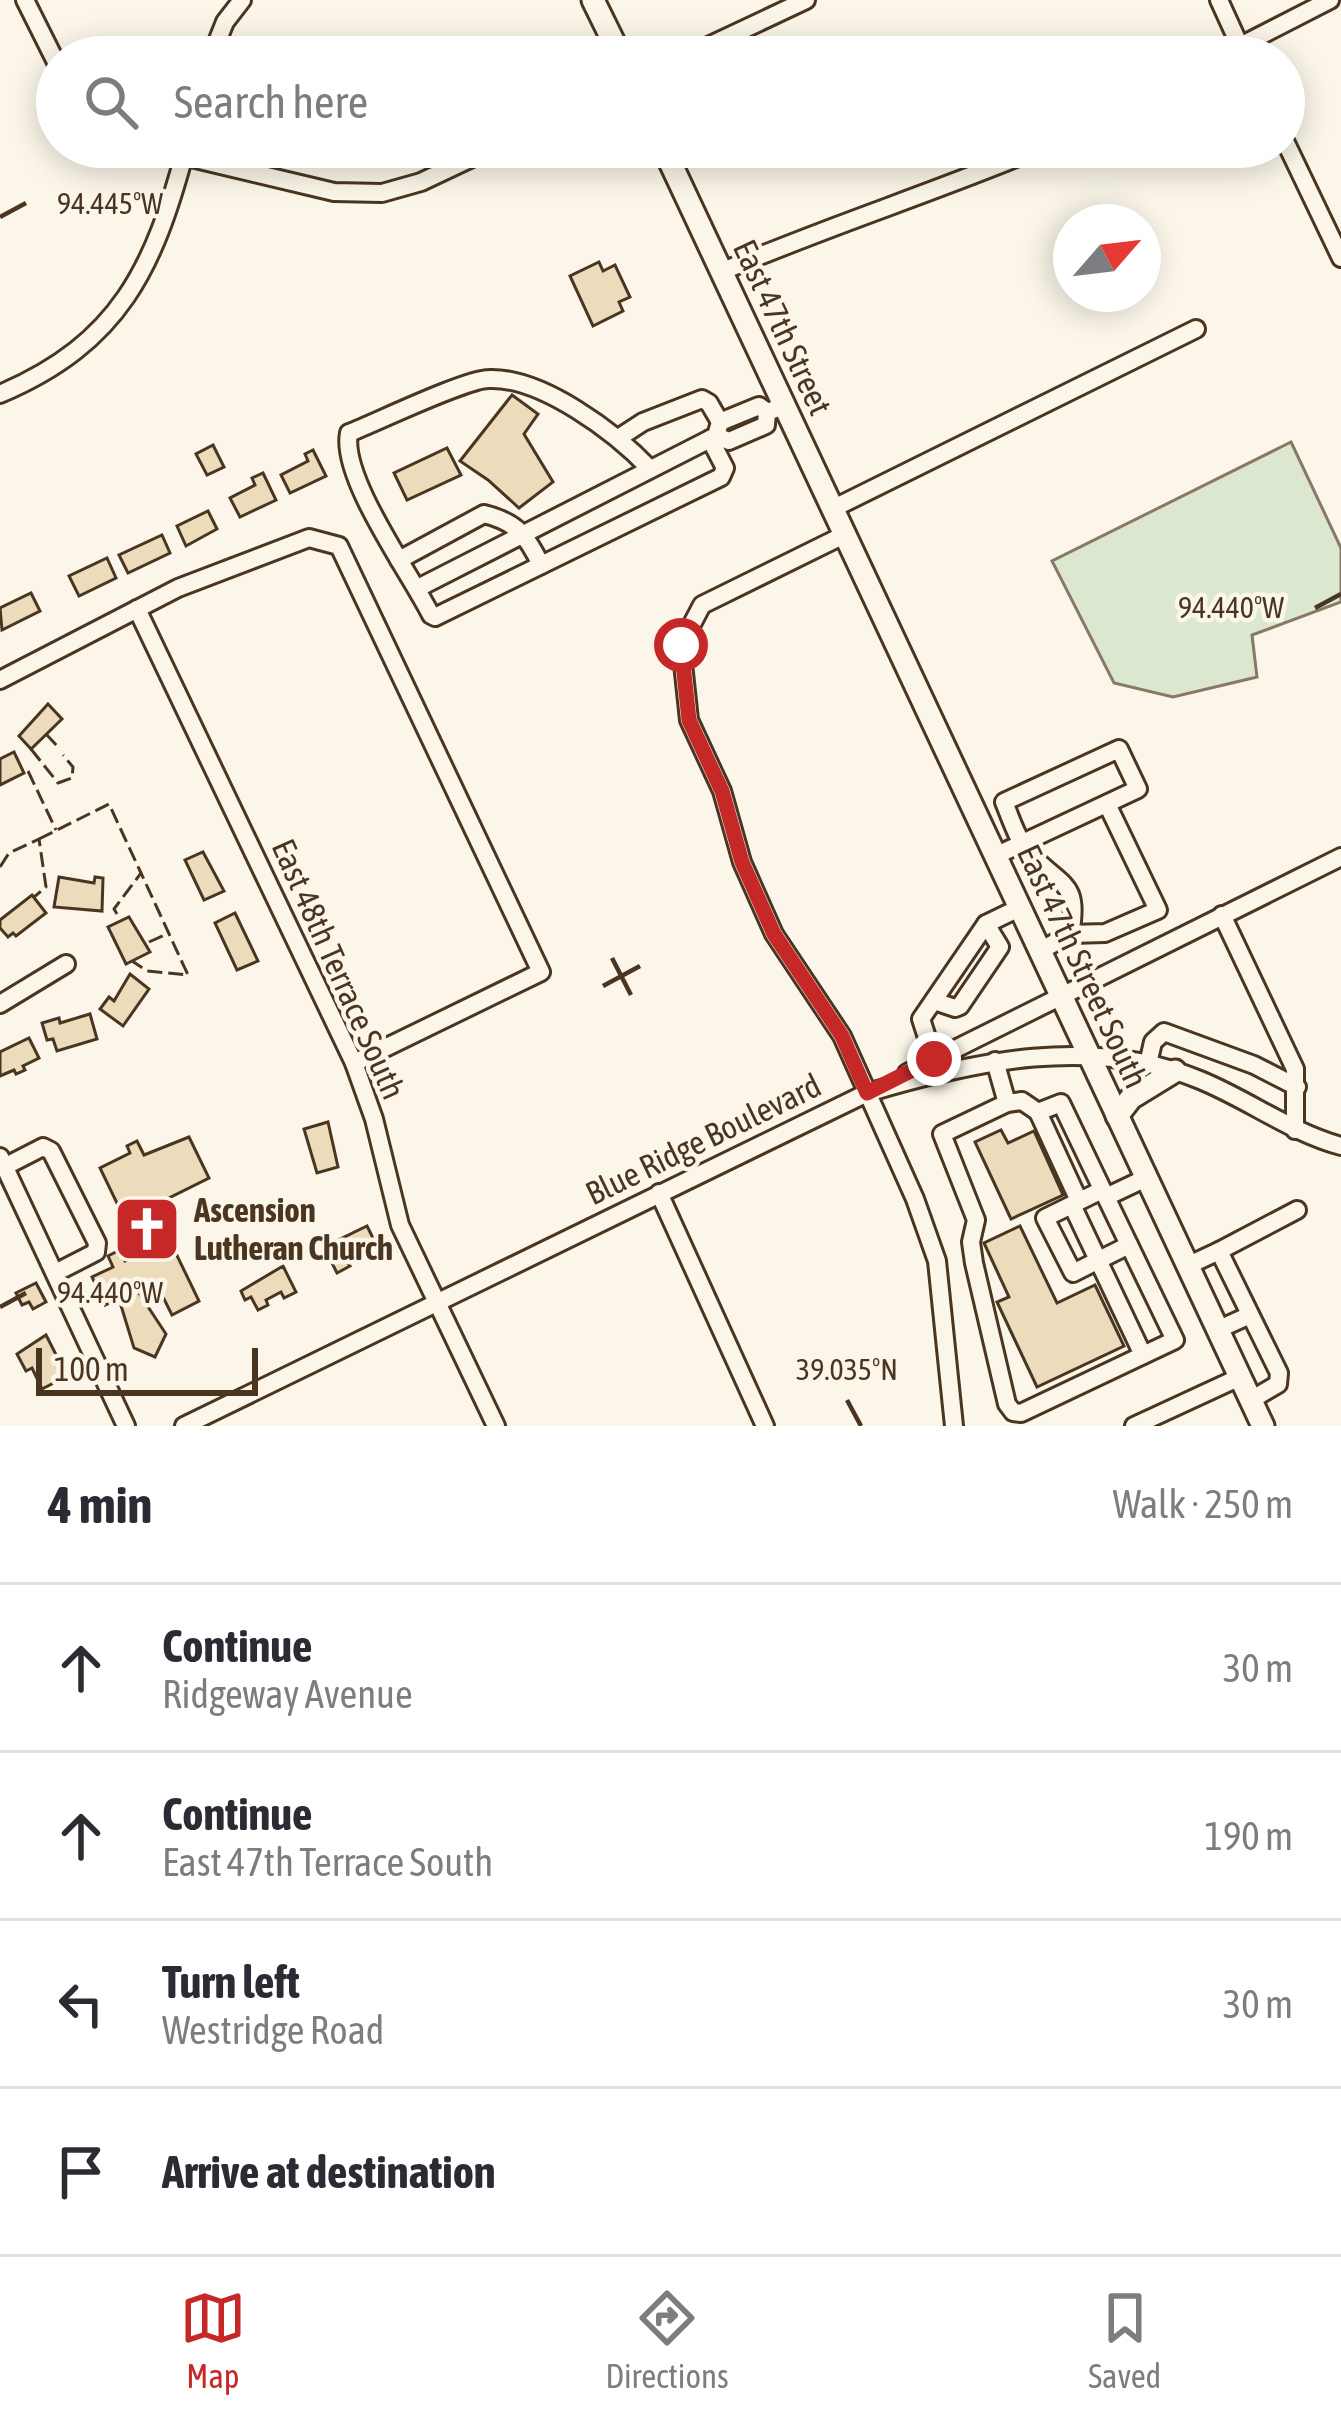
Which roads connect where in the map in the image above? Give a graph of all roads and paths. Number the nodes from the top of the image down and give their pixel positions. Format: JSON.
{"nodes":[{"id":1,"x":25,"y":0,"type":"edge"},
{"id":2,"x":242,"y":0,"type":"edge"},
{"id":3,"x":593,"y":0,"type":"edge"},
{"id":4,"x":806,"y":0,"type":"edge"},
{"id":5,"x":1219,"y":0,"type":"edge"},
{"id":6,"x":1330,"y":0,"type":"edge"},
{"id":7,"x":43,"y":36,"type":"edge"},
{"id":8,"x":219,"y":36,"type":"edge"},
{"id":9,"x":611,"y":36,"type":"edge"},
{"id":10,"x":730,"y":36,"type":"edge"},
{"id":11,"x":1236,"y":36,"type":"edge"},
{"id":12,"x":1270,"y":36,"type":"edge"},
{"id":13,"x":180,"y":168,"type":"edge"},
{"id":14,"x":247,"y":168,"type":"edge"},
{"id":15,"x":451,"y":168,"type":"edge"},
{"id":16,"x":673,"y":168,"type":"edge"},
{"id":17,"x":992,"y":168,"type":"edge"},
{"id":18,"x":1300,"y":168,"type":"edge"},
{"id":19,"x":1337,"y":238,"type":"edge"},
{"id":20,"x":1341,"y":258,"type":"edge"},
{"id":21,"x":721,"y":272,"type":"junction"},
{"id":22,"x":1196,"y":329,"type":"dead end"},
{"id":23,"x":0,"y":394,"type":"edge"},
{"id":24,"x":775,"y":409,"type":"junction"},
{"id":25,"x":715,"y":432,"type":"junction"},
{"id":26,"x":620,"y":436,"type":"junction"},
{"id":27,"x":650,"y":469,"type":"junction"},
{"id":28,"x":832,"y":508,"type":"junction"},
{"id":29,"x":525,"y":533,"type":"junction"},
{"id":30,"x":844,"y":535,"type":"junction"},
{"id":31,"x":399,"y":560,"type":"junction"},
{"id":32,"x":541,"y":565,"type":"junction"},
{"id":33,"x":418,"y":588,"type":"junction"},
{"id":34,"x":137,"y":609,"type":"junction"},
{"id":35,"x":0,"y":680,"type":"edge"},
{"id":36,"x":1107,"y":804,"type":"junction"},
{"id":37,"x":1019,"y":834,"type":"junction"},
{"id":38,"x":991,"y":848,"type":"junction"},
{"id":39,"x":1341,"y":857,"type":"edge"},
{"id":40,"x":1019,"y":908,"type":"junction"},
{"id":41,"x":1222,"y":915,"type":"junction"},
{"id":42,"x":1070,"y":934,"type":"junction"},
{"id":43,"x":1040,"y":951,"type":"junction"},
{"id":44,"x":66,"y":964,"type":"dead end"},
{"id":45,"x":1060,"y":994,"type":"junction"},
{"id":46,"x":0,"y":1004,"type":"edge"},
{"id":47,"x":934,"y":1059,"type":"junction"},
{"id":48,"x":1090,"y":1059,"type":"junction"},
{"id":49,"x":995,"y":1061,"type":"junction"},
{"id":50,"x":354,"y":1063,"type":"junction"},
{"id":51,"x":1148,"y":1064,"type":"junction"},
{"id":52,"x":1175,"y":1071,"type":"junction"},
{"id":53,"x":1297,"y":1087,"type":"junction"},
{"id":54,"x":867,"y":1093,"type":"junction"},
{"id":55,"x":1007,"y":1102,"type":"junction"},
{"id":56,"x":1038,"y":1112,"type":"junction"},
{"id":57,"x":1269,"y":1115,"type":"junction"},
{"id":58,"x":1117,"y":1116,"type":"junction"},
{"id":59,"x":1295,"y":1130,"type":"junction"},
{"id":60,"x":1341,"y":1145,"type":"edge"},
{"id":61,"x":2,"y":1162,"type":"edge"},
{"id":62,"x":1146,"y":1178,"type":"junction"},
{"id":63,"x":658,"y":1193,"type":"junction"},
{"id":64,"x":1104,"y":1194,"type":"junction"},
{"id":65,"x":1076,"y":1203,"type":"junction"},
{"id":66,"x":1297,"y":1210,"type":"dead end"},
{"id":67,"x":1129,"y":1245,"type":"junction"},
{"id":68,"x":1220,"y":1251,"type":"junction"},
{"id":69,"x":1098,"y":1260,"type":"junction"},
{"id":70,"x":1187,"y":1266,"type":"junction"},
{"id":71,"x":55,"y":1274,"type":"junction"},
{"id":72,"x":438,"y":1301,"type":"junction"},
{"id":73,"x":1250,"y":1315,"type":"junction"},
{"id":74,"x":1217,"y":1330,"type":"junction"},
{"id":75,"x":1143,"y":1355,"type":"junction"},
{"id":76,"x":1240,"y":1377,"type":"junction"},
{"id":77,"x":1251,"y":1400,"type":"junction"},
{"id":78,"x":126,"y":1426,"type":"edge"},
{"id":79,"x":184,"y":1426,"type":"edge"},
{"id":80,"x":496,"y":1426,"type":"edge"},
{"id":81,"x":765,"y":1426,"type":"edge"},
{"id":82,"x":954,"y":1426,"type":"edge"},
{"id":83,"x":1134,"y":1426,"type":"edge"},
{"id":84,"x":1263,"y":1426,"type":"edge"}],
"edges":[{"from":1,"to":7,"type":"street"},
{"from":2,"to":8,"type":"street"},
{"from":3,"to":9,"type":"main road"},
{"from":4,"to":10,"type":"street"},
{"from":5,"to":11,"type":"street"},
{"from":6,"to":12,"type":"street"},
{"from":13,"to":23,"type":"street"},
{"from":14,"to":15,"type":"street"},
{"from":16,"to":21,"type":"main road","name":"East 47th Street"},
{"from":17,"to":21,"type":"street"},
{"from":18,"to":19,"type":"street"},
{"from":19,"to":20,"type":"street"},
{"from":21,"to":24,"type":"main road","name":"East 47th Street"},
{"from":22,"to":28,"type":"street"},
{"from":24,"to":25,"type":"street"},
{"from":24,"to":28,"type":"main road","name":"East 47th Street"},
{"from":25,"to":26,"type":"street"},
{"from":25,"to":27,"type":"street"},
{"from":25,"to":32,"type":"street"},
{"from":26,"to":27,"type":"street"},
{"from":26,"to":31,"type":"street"},
{"from":27,"to":29,"type":"street"},
{"from":28,"to":30,"type":"main road","name":"East 47th Street"},
{"from":29,"to":31,"type":"street"},
{"from":29,"to":32,"type":"street"},
{"from":29,"to":33,"type":"street"},
{"from":30,"to":38,"type":"main road","name":"East 47th Street South"},
{"from":30,"to":54,"type":"street"},
{"from":31,"to":33,"type":"street"},
{"from":32,"to":33,"type":"street"},
{"from":34,"to":35,"type":"street"},
{"from":34,"to":50,"type":"street","name":"East 48th Terrace South"},
{"from":34,"to":50,"type":"street"},
{"from":36,"to":37,"type":"street"},
{"from":36,"to":37,"type":"street"},
{"from":36,"to":42,"type":"street"},
{"from":37,"to":38,"type":"street"},
{"from":37,"to":42,"type":"street"},
{"from":38,"to":40,"type":"main road","name":"East 47th Street South"},
{"from":39,"to":41,"type":"street"},
{"from":40,"to":43,"type":"main road","name":"East 47th Street South"},
{"from":40,"to":47,"type":"street"},
{"from":41,"to":45,"type":"street"},
{"from":41,"to":53,"type":"street"},
{"from":42,"to":43,"type":"street"},
{"from":43,"to":45,"type":"main road","name":"East 47th Street South"},
{"from":44,"to":46,"type":"street"},
{"from":45,"to":47,"type":"street"},
{"from":45,"to":48,"type":"main road","name":"East 47th Street South"},
{"from":47,"to":54,"type":"street"},
{"from":48,"to":49,"type":"street","name":"Blue Ridge Boulevard"},
{"from":48,"to":51,"type":"street","name":"Blue Ridge Boulevard"},
{"from":48,"to":58,"type":"main road","name":"East 47th Street South"},
{"from":49,"to":54,"type":"street","name":"Blue Ridge Boulevard"},
{"from":49,"to":55,"type":"street"},
{"from":50,"to":72,"type":"street","name":"East 48th Terrace South"},
{"from":51,"to":52,"type":"street","name":"Blue Ridge Boulevard"},
{"from":51,"to":53,"type":"street"},
{"from":52,"to":57,"type":"street","name":"Blue Ridge Boulevard"},
{"from":52,"to":58,"type":"main road"},
{"from":53,"to":57,"type":"street"},
{"from":53,"to":59,"type":"street"},
{"from":54,"to":63,"type":"street","name":"Blue Ridge Boulevard"},
{"from":54,"to":82,"type":"street"},
{"from":55,"to":56,"type":"street"},
{"from":55,"to":75,"type":"street"},
{"from":56,"to":64,"type":"street"},
{"from":56,"to":65,"type":"street"},
{"from":57,"to":59,"type":"street","name":"Blue Ridge Boulevard"},
{"from":58,"to":62,"type":"main road","name":"East 47th Street South"},
{"from":59,"to":60,"type":"street","name":"Blue Ridge Boulevard"},
{"from":61,"to":71,"type":"street"},
{"from":61,"to":71,"type":"street"},
{"from":62,"to":64,"type":"street"},
{"from":62,"to":70,"type":"main road","name":"East 47th Street South"},
{"from":63,"to":72,"type":"street","name":"Blue Ridge Boulevard"},
{"from":63,"to":81,"type":"street"},
{"from":64,"to":65,"type":"street"},
{"from":64,"to":67,"type":"street"},
{"from":65,"to":69,"type":"street"},
{"from":65,"to":69,"type":"street"},
{"from":66,"to":68,"type":"street"},
{"from":67,"to":69,"type":"street"},
{"from":67,"to":75,"type":"street"},
{"from":68,"to":70,"type":"street"},
{"from":68,"to":73,"type":"street"},
{"from":69,"to":75,"type":"street"},
{"from":70,"to":74,"type":"main road","name":"East 47th Street South"},
{"from":71,"to":78,"type":"street"},
{"from":72,"to":79,"type":"street","name":"Blue Ridge Boulevard"},
{"from":72,"to":80,"type":"street","name":"East 48th Terrace South"},
{"from":73,"to":74,"type":"street"},
{"from":73,"to":77,"type":"street"},
{"from":74,"to":76,"type":"main road","name":"East 47th Street South"},
{"from":76,"to":77,"type":"main road","name":"East 47th Street South"},
{"from":76,"to":83,"type":"street"},
{"from":77,"to":84,"type":"main road","name":"East 47th Street South"}]}
